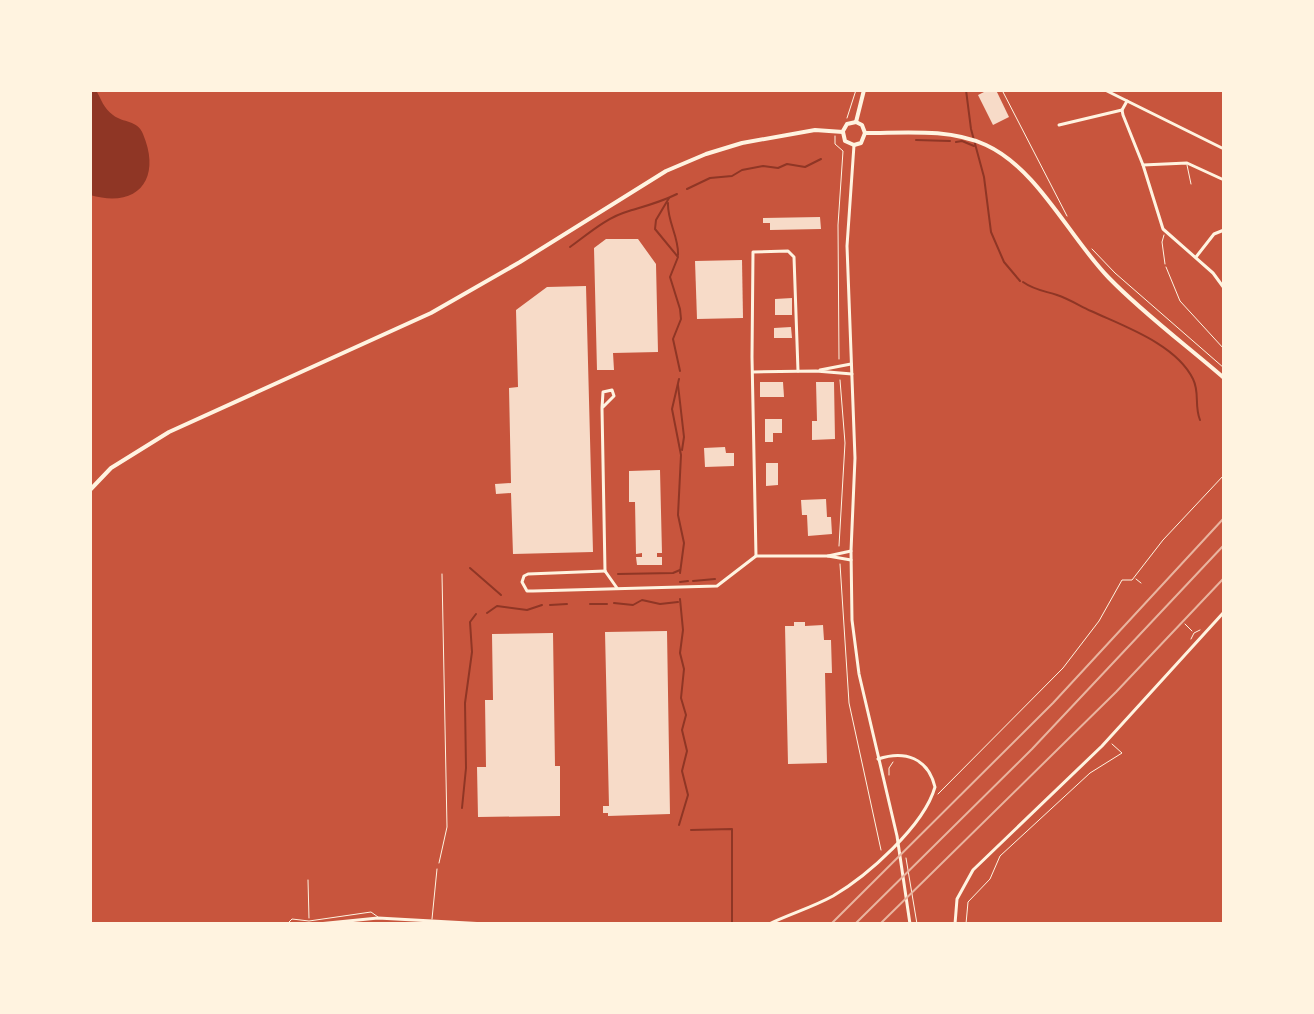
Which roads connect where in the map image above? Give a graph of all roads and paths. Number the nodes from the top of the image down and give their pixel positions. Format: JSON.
{"nodes":[{"id":1,"x":856,"y":90,"type":"edge"},
{"id":2,"x":864,"y":90,"type":"edge"},
{"id":3,"x":1002,"y":90,"type":"edge"},
{"id":4,"x":1105,"y":90,"type":"edge"},
{"id":5,"x":1120,"y":91,"type":"edge"},
{"id":6,"x":1118,"y":97,"type":"junction"},
{"id":7,"x":1127,"y":101,"type":"junction"},
{"id":8,"x":1122,"y":110,"type":"junction"},
{"id":9,"x":845,"y":120,"type":"dead end"},
{"id":10,"x":856,"y":122,"type":"junction"},
{"id":11,"x":1059,"y":125,"type":"dead end"},
{"id":12,"x":843,"y":132,"type":"junction"},
{"id":13,"x":865,"y":133,"type":"junction"},
{"id":14,"x":835,"y":144,"type":"dead end"},
{"id":15,"x":854,"y":145,"type":"junction"},
{"id":16,"x":1224,"y":149,"type":"edge"},
{"id":17,"x":1187,"y":163,"type":"junction"},
{"id":18,"x":1143,"y":165,"type":"junction"},
{"id":19,"x":1224,"y":180,"type":"edge"},
{"id":20,"x":1191,"y":184,"type":"dead end"},
{"id":21,"x":1072,"y":222,"type":"dead end"},
{"id":22,"x":1224,"y":230,"type":"edge"},
{"id":23,"x":1166,"y":233,"type":"junction"},
{"id":24,"x":1090,"y":246,"type":"dead end"},
{"id":25,"x":1196,"y":257,"type":"junction"},
{"id":26,"x":1165,"y":264,"type":"joint"},
{"id":27,"x":1224,"y":288,"type":"edge"},
{"id":28,"x":1224,"y":347,"type":"edge"},
{"id":29,"x":851,"y":364,"type":"junction"},
{"id":30,"x":840,"y":366,"type":"junction"},
{"id":31,"x":1224,"y":368,"type":"edge"},
{"id":32,"x":798,"y":371,"type":"junction"},
{"id":33,"x":816,"y":371,"type":"junction"},
{"id":34,"x":753,"y":372,"type":"junction"},
{"id":35,"x":840,"y":374,"type":"junction"},
{"id":36,"x":852,"y":374,"type":"junction"},
{"id":37,"x":1224,"y":378,"type":"edge"},
{"id":38,"x":602,"y":408,"type":"junction"},
{"id":39,"x":1224,"y":475,"type":"edge"},
{"id":40,"x":90,"y":490,"type":"edge"},
{"id":41,"x":851,"y":551,"type":"junction"},
{"id":42,"x":840,"y":552,"type":"junction"},
{"id":43,"x":756,"y":556,"type":"junction"},
{"id":44,"x":828,"y":556,"type":"junction"},
{"id":45,"x":840,"y":559,"type":"junction"},
{"id":46,"x":851,"y":560,"type":"junction"},
{"id":47,"x":605,"y":571,"type":"junction"},
{"id":48,"x":442,"y":574,"type":"dead end"},
{"id":49,"x":1134,"y":577,"type":"junction"},
{"id":50,"x":1141,"y":583,"type":"dead end"},
{"id":51,"x":619,"y":589,"type":"junction"},
{"id":52,"x":1224,"y":612,"type":"edge"},
{"id":53,"x":1185,"y":624,"type":"dead end"},
{"id":54,"x":1194,"y":633,"type":"dead end"},
{"id":55,"x":1108,"y":740,"type":"junction"},
{"id":56,"x":878,"y":759,"type":"junction"},
{"id":57,"x":897,"y":760,"type":"dead end"},
{"id":58,"x":889,"y":768,"type":"dead end"},
{"id":59,"x":933,"y":793,"type":"junction"},
{"id":60,"x":904,"y":850,"type":"dead end"},
{"id":61,"x":883,"y":855,"type":"junction"},
{"id":62,"x":437,"y":869,"type":"joint"},
{"id":63,"x":308,"y":880,"type":"dead end"},
{"id":64,"x":378,"y":918,"type":"junction"},
{"id":65,"x":309,"y":921,"type":"junction"},
{"id":66,"x":432,"y":921,"type":"junction"},
{"id":67,"x":460,"y":923,"type":"edge"},
{"id":68,"x":287,"y":924,"type":"edge"},
{"id":69,"x":318,"y":924,"type":"edge"},
{"id":70,"x":486,"y":924,"type":"edge"},
{"id":71,"x":769,"y":924,"type":"edge"},
{"id":72,"x":910,"y":924,"type":"edge"},
{"id":73,"x":917,"y":924,"type":"edge"},
{"id":74,"x":955,"y":924,"type":"edge"},
{"id":75,"x":966,"y":924,"type":"edge"}],
"edges":[{"from":1,"to":9,"type":"path"},
{"from":2,"to":10,"type":"main road"},
{"from":3,"to":21,"type":"path"},
{"from":4,"to":6,"type":"street"},
{"from":5,"to":6,"type":"street"},
{"from":6,"to":7,"type":"street"},
{"from":7,"to":8,"type":"street"},
{"from":7,"to":16,"type":"street"},
{"from":8,"to":11,"type":"street"},
{"from":8,"to":18,"type":"street"},
{"from":10,"to":12,"type":"main road"},
{"from":10,"to":13,"type":"main road"},
{"from":12,"to":15,"type":"main road"},
{"from":12,"to":40,"type":"main road"},
{"from":13,"to":15,"type":"main road"},
{"from":13,"to":37,"type":"main road"},
{"from":14,"to":30,"type":"path"},
{"from":15,"to":29,"type":"street"},
{"from":17,"to":18,"type":"street"},
{"from":17,"to":19,"type":"street"},
{"from":17,"to":20,"type":"lane"},
{"from":18,"to":23,"type":"street"},
{"from":22,"to":25,"type":"street"},
{"from":23,"to":25,"type":"street"},
{"from":23,"to":26,"type":"lane"},
{"from":24,"to":31,"type":"path"},
{"from":25,"to":27,"type":"street"},
{"from":26,"to":28,"type":"path"},
{"from":29,"to":30,"type":"street"},
{"from":29,"to":36,"type":"street"},
{"from":30,"to":33,"type":"street"},
{"from":32,"to":33,"type":"street"},
{"from":32,"to":34,"type":"street"},
{"from":32,"to":34,"type":"street"},
{"from":33,"to":35,"type":"street"},
{"from":34,"to":43,"type":"street"},
{"from":35,"to":36,"type":"street"},
{"from":35,"to":42,"type":"path"},
{"from":36,"to":41,"type":"street"},
{"from":38,"to":38,"type":"street"},
{"from":38,"to":47,"type":"street"},
{"from":39,"to":49,"type":"path"},
{"from":41,"to":42,"type":"street"},
{"from":41,"to":46,"type":"street"},
{"from":42,"to":44,"type":"street"},
{"from":43,"to":44,"type":"street"},
{"from":43,"to":51,"type":"street"},
{"from":44,"to":45,"type":"street"},
{"from":45,"to":46,"type":"street"},
{"from":45,"to":61,"type":"path"},
{"from":46,"to":56,"type":"street"},
{"from":47,"to":51,"type":"street"},
{"from":47,"to":51,"type":"street"},
{"from":48,"to":62,"type":"path"},
{"from":49,"to":50,"type":"path"},
{"from":49,"to":59,"type":"path"},
{"from":52,"to":55,"type":"street"},
{"from":53,"to":54,"type":"path"},
{"from":55,"to":74,"type":"street"},
{"from":55,"to":75,"type":"path"},
{"from":56,"to":59,"type":"street"},
{"from":56,"to":72,"type":"street"},
{"from":57,"to":58,"type":"path"},
{"from":59,"to":61,"type":"street"},
{"from":60,"to":73,"type":"path"},
{"from":61,"to":71,"type":"street"},
{"from":62,"to":66,"type":"lane"},
{"from":63,"to":65,"type":"lane"},
{"from":64,"to":65,"type":"lane"},
{"from":64,"to":66,"type":"street"},
{"from":64,"to":69,"type":"street"},
{"from":65,"to":68,"type":"lane"},
{"from":66,"to":67,"type":"street"},
{"from":67,"to":70,"type":"street"}]}
